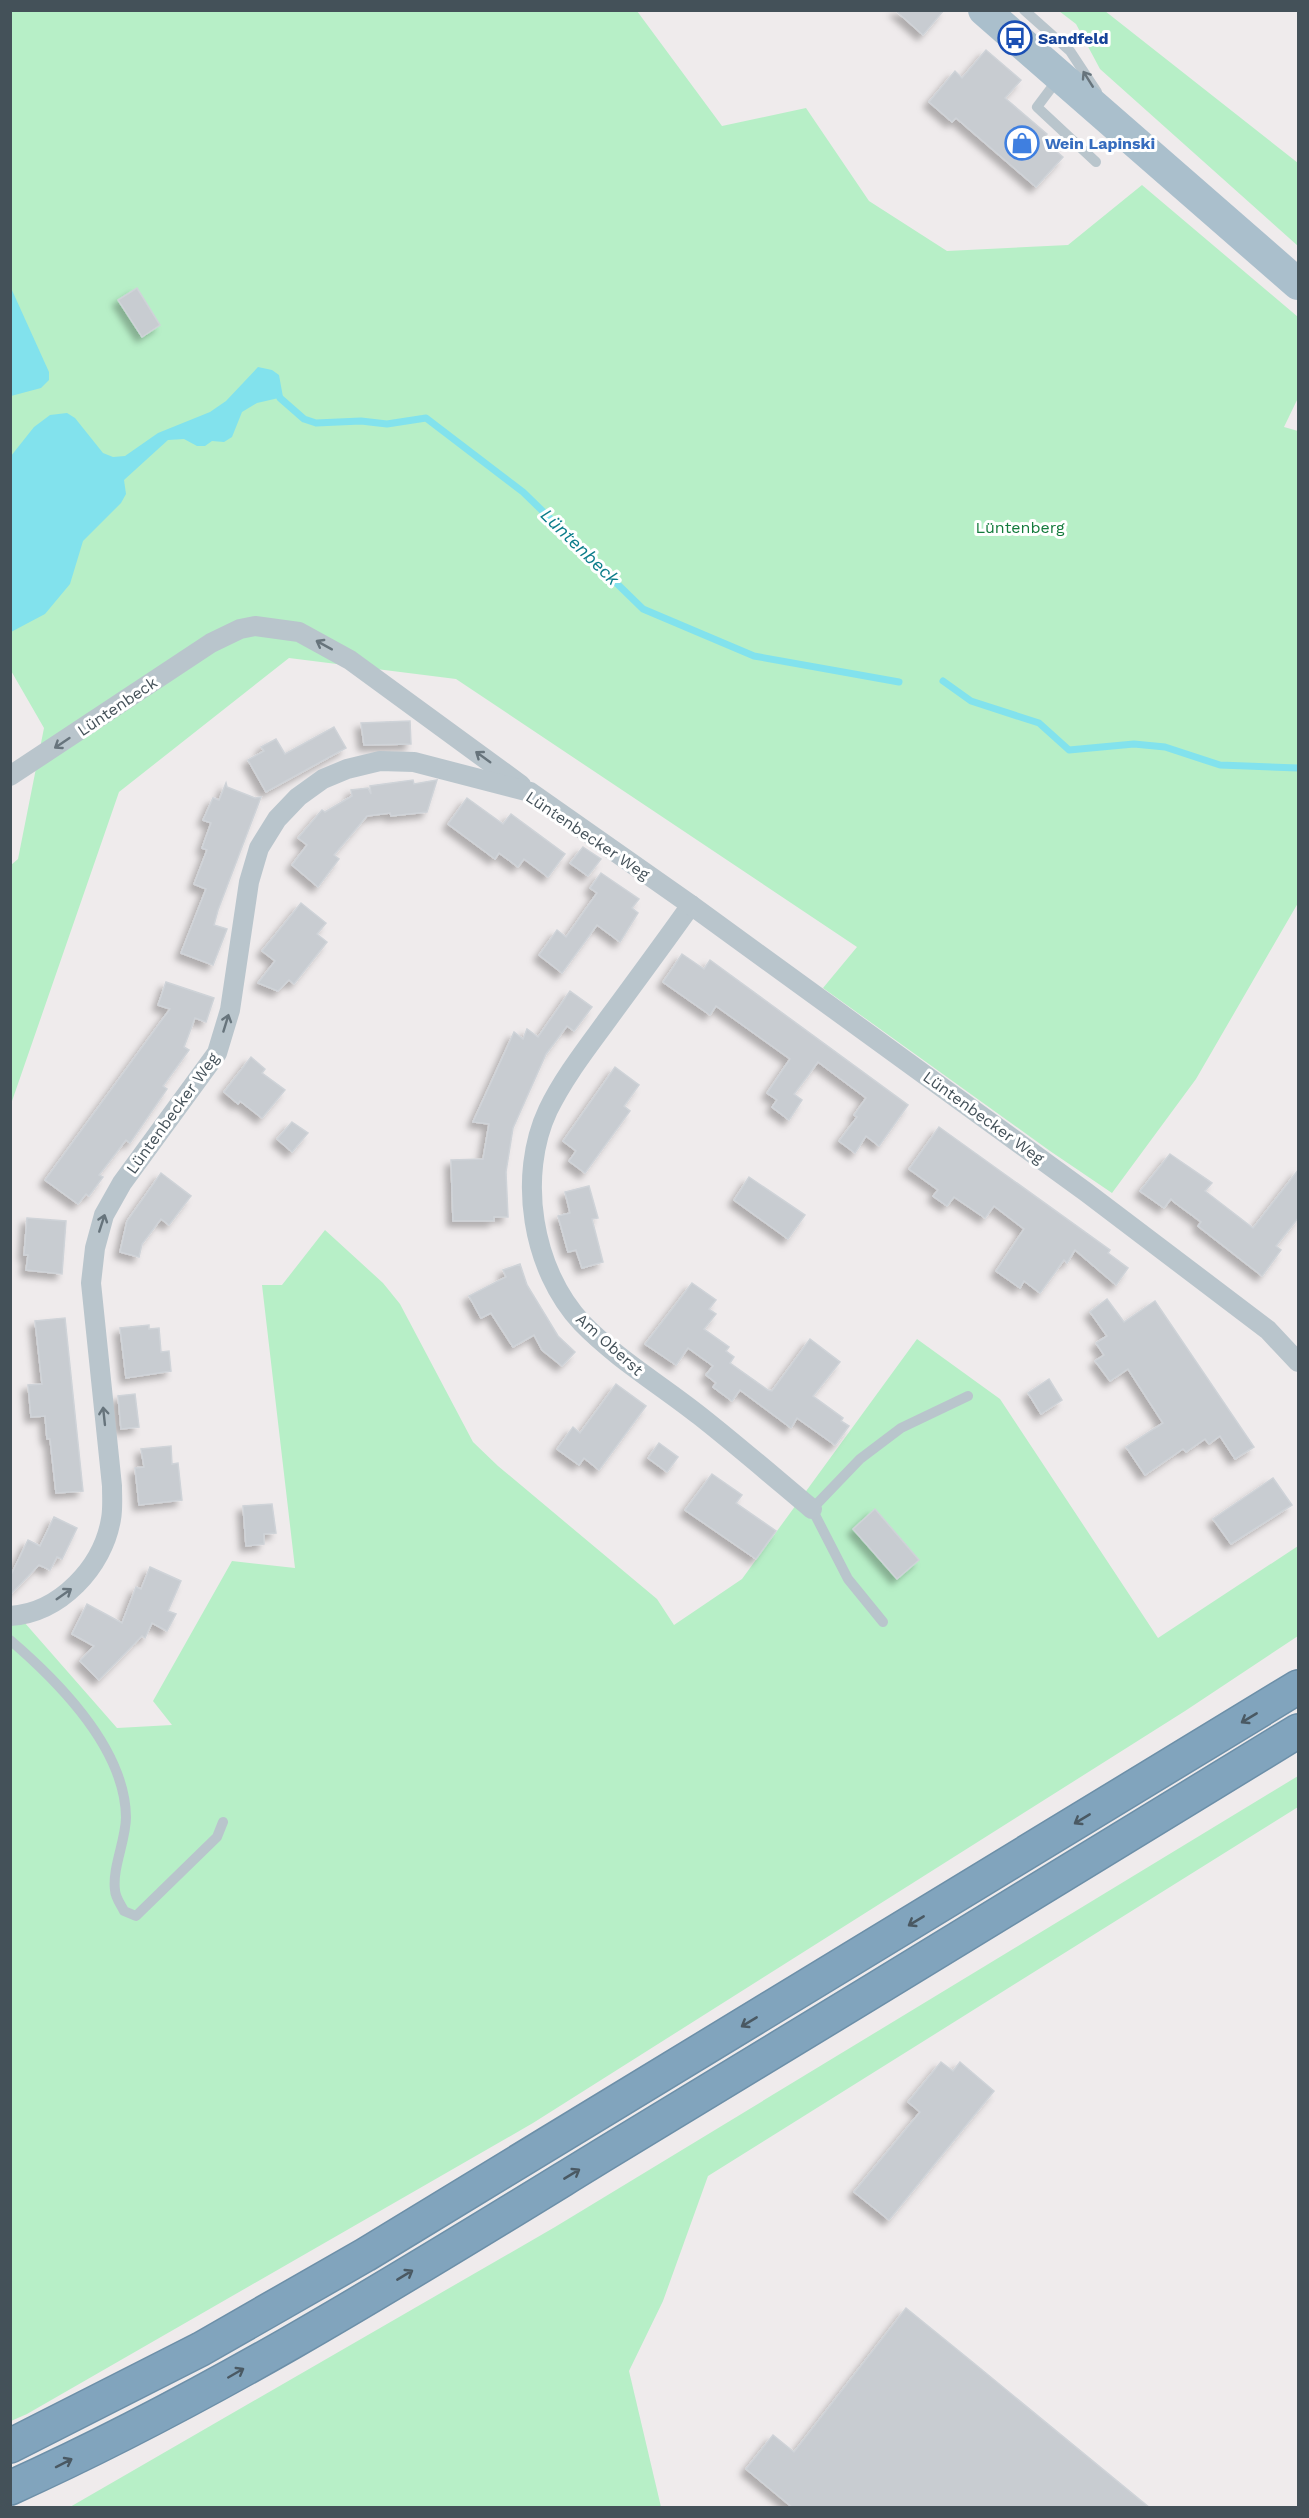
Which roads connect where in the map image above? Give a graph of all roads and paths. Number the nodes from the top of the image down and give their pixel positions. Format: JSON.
{"nodes":[{"id":1,"x":984,"y":10,"type":"edge"},
{"id":2,"x":1024,"y":10,"type":"edge"},
{"id":3,"x":1060,"y":76,"type":"junction"},
{"id":4,"x":1119,"y":128,"type":"junction"},
{"id":5,"x":1096,"y":162,"type":"dead end"},
{"id":6,"x":1299,"y":284,"type":"edge"},
{"id":7,"x":10,"y":776,"type":"edge"},
{"id":8,"x":530,"y":792,"type":"junction"},
{"id":9,"x":691,"y":905,"type":"junction"},
{"id":10,"x":1299,"y":1362,"type":"edge"},
{"id":11,"x":968,"y":1396,"type":"dead end"},
{"id":12,"x":812,"y":1509,"type":"junction"},
{"id":13,"x":10,"y":1616,"type":"edge"},
{"id":14,"x":883,"y":1622,"type":"dead end"},
{"id":15,"x":10,"y":1640,"type":"edge"},
{"id":16,"x":1299,"y":1687,"type":"edge"},
{"id":17,"x":1299,"y":1731,"type":"edge"},
{"id":18,"x":223,"y":1822,"type":"dead end"},
{"id":19,"x":10,"y":2446,"type":"edge"},
{"id":20,"x":10,"y":2488,"type":"edge"}],
"edges":[{"from":1,"to":3,"type":"main road"},
{"from":4,"to":2,"type":"lane","one_way":true},
{"from":3,"to":4,"type":"main road"},
{"from":3,"to":5,"type":"lane"},
{"from":4,"to":6,"type":"main road"},
{"from":8,"to":7,"type":"street","name":"Lüntenbeck","one_way":true},
{"from":8,"to":9,"type":"street","name":"Lüntenbecker Weg"},
{"from":13,"to":8,"type":"street","name":"Lüntenbecker Weg","one_way":true},
{"from":9,"to":10,"type":"street","name":"Lüntenbecker Weg"},
{"from":9,"to":12,"type":"street","name":"Am Oberst"},
{"from":11,"to":12,"type":"lane"},
{"from":12,"to":14,"type":"lane"},
{"from":15,"to":18,"type":"lane"},
{"from":16,"to":19,"type":"highway","one_way":true},
{"from":20,"to":17,"type":"highway","one_way":true}]}
